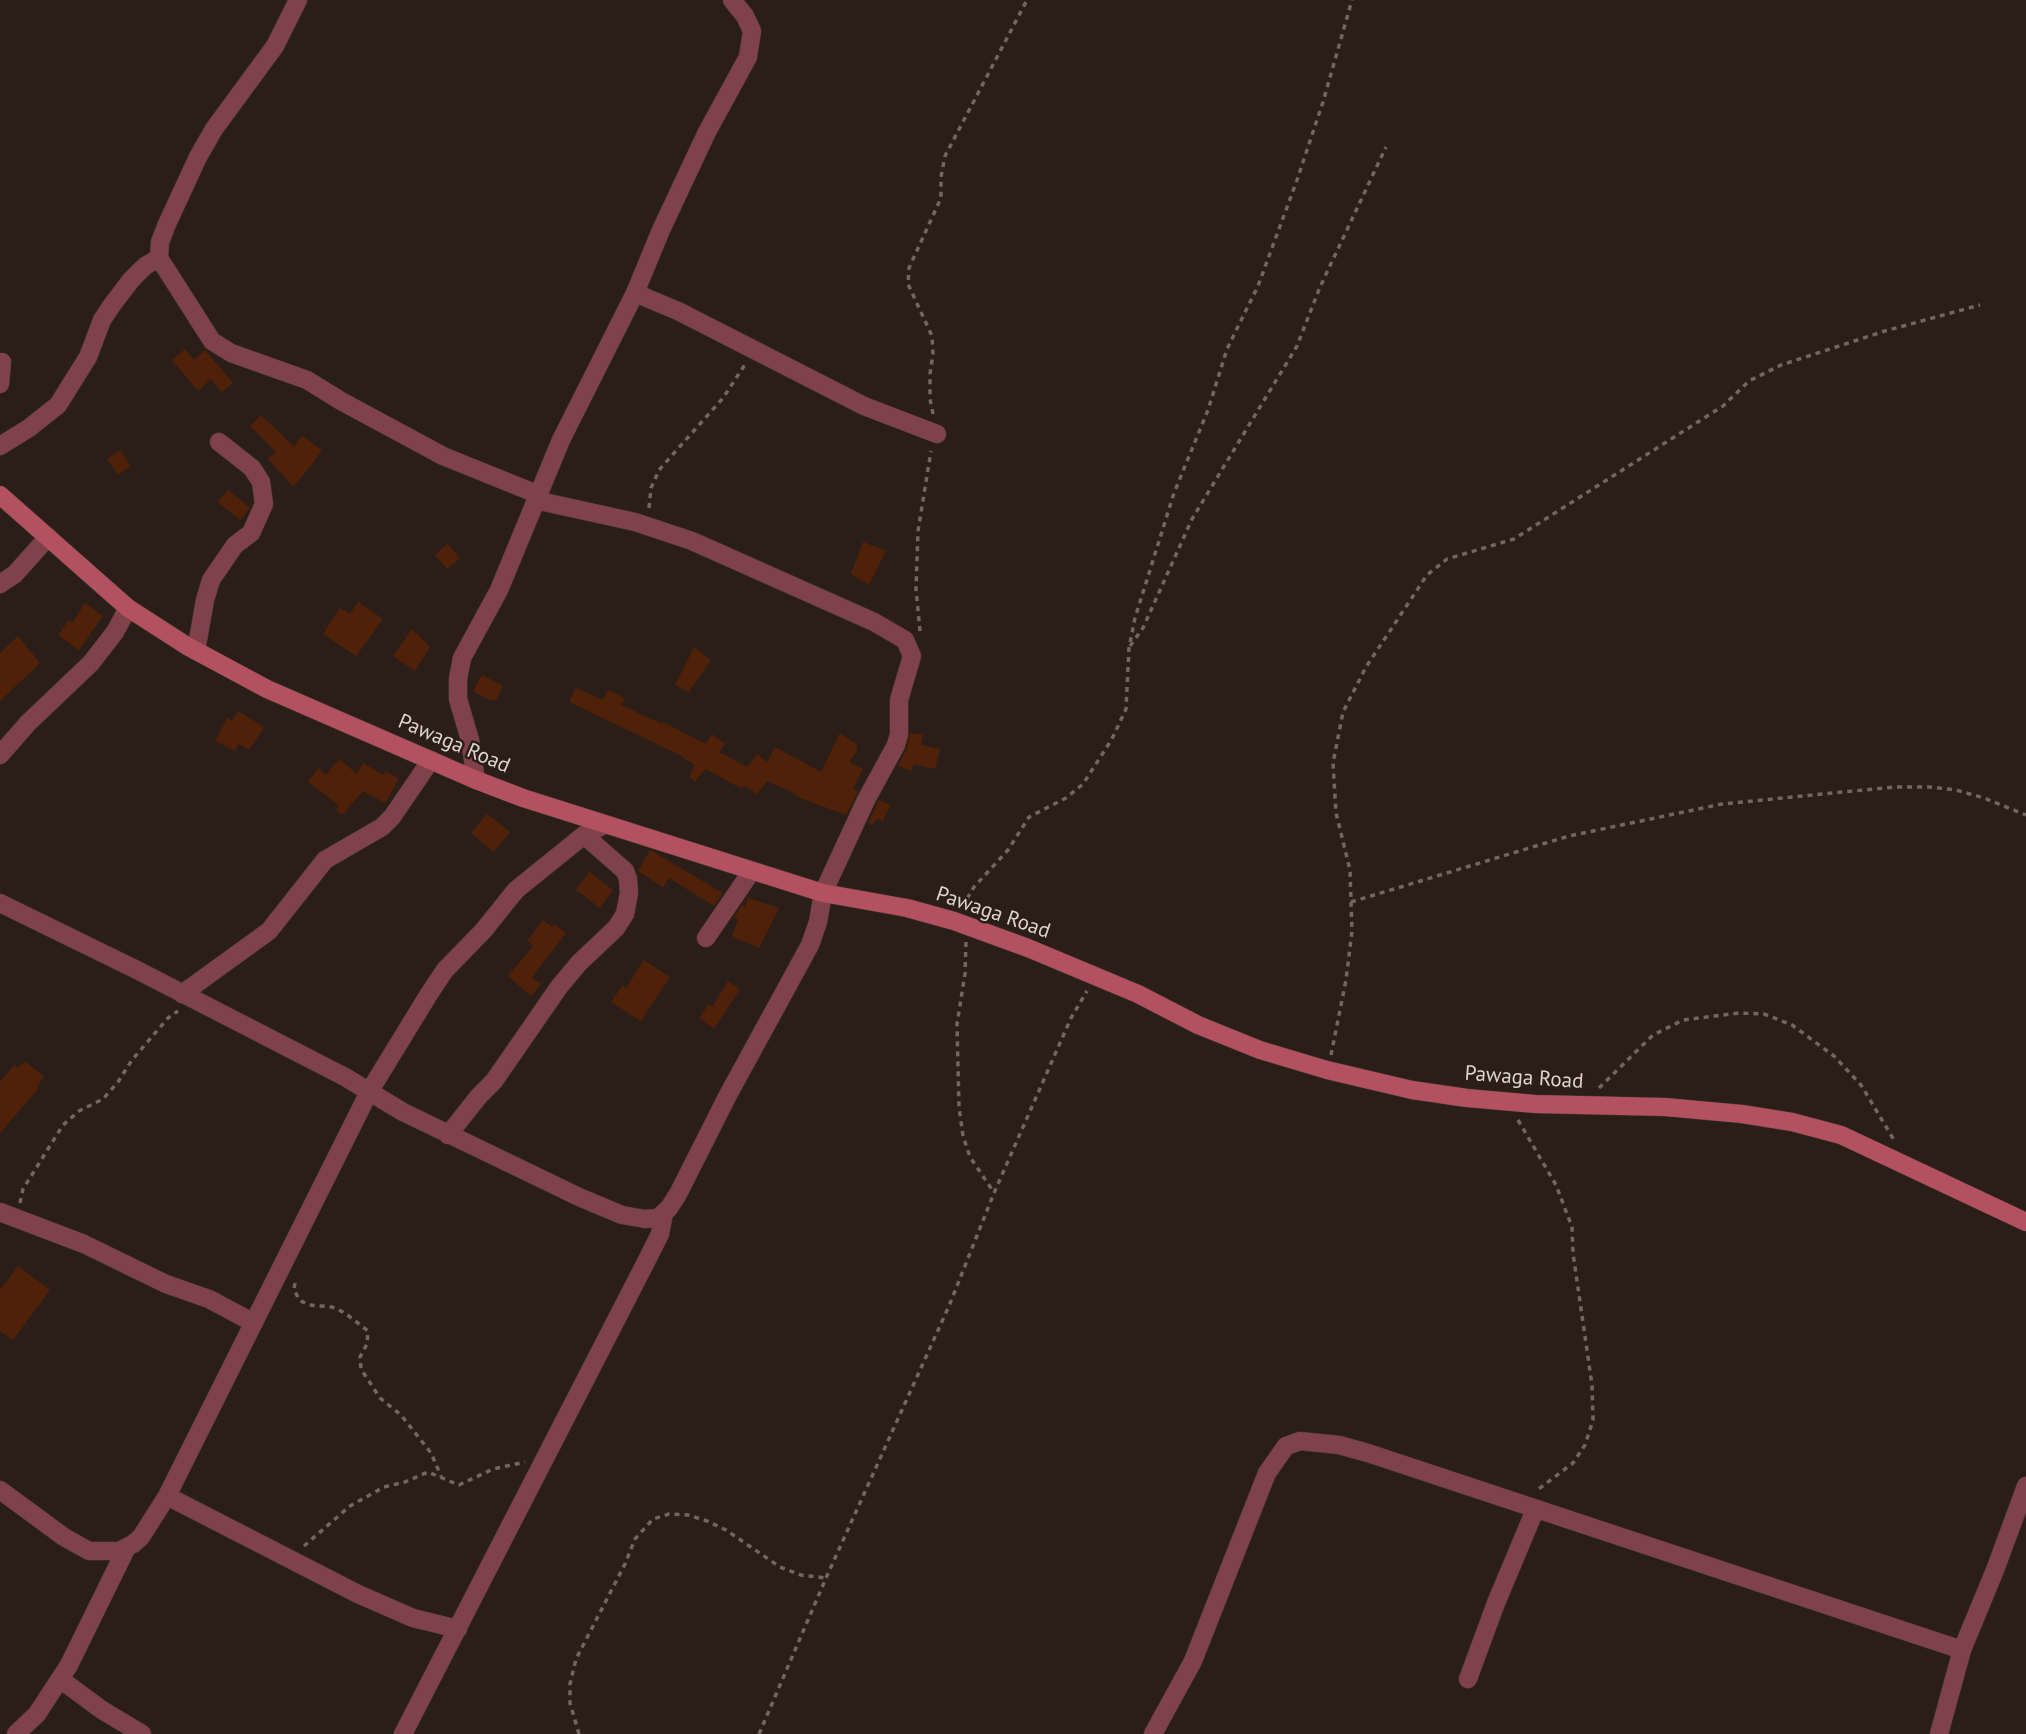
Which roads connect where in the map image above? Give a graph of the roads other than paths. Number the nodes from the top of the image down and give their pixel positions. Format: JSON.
{"nodes":[{"id":1,"x":298,"y":0,"type":"edge"},
{"id":2,"x":732,"y":0,"type":"edge"},
{"id":3,"x":159,"y":258,"type":"junction"},
{"id":4,"x":635,"y":293,"type":"junction"},
{"id":5,"x":2,"y":362,"type":"dead end"},
{"id":6,"x":0,"y":384,"type":"edge"},
{"id":7,"x":937,"y":434,"type":"road end"},
{"id":8,"x":219,"y":442,"type":"dead end"},
{"id":9,"x":0,"y":446,"type":"edge"},
{"id":10,"x":0,"y":495,"type":"edge"},
{"id":11,"x":536,"y":497,"type":"junction"},
{"id":12,"x":48,"y":537,"type":"junction"},
{"id":13,"x":0,"y":584,"type":"edge"},
{"id":14,"x":128,"y":608,"type":"junction"},
{"id":15,"x":196,"y":651,"type":"junction"},
{"id":16,"x":0,"y":755,"type":"edge"},
{"id":17,"x":431,"y":760,"type":"junction"},
{"id":18,"x":476,"y":780,"type":"junction"},
{"id":19,"x":604,"y":825,"type":"junction"},
{"id":20,"x":584,"y":835,"type":"junction"},
{"id":21,"x":751,"y":872,"type":"junction"},
{"id":22,"x":823,"y":893,"type":"junction"},
{"id":23,"x":0,"y":903,"type":"edge"},
{"id":24,"x":706,"y":938,"type":"dead end"},
{"id":25,"x":189,"y":997,"type":"junction"},
{"id":26,"x":369,"y":1092,"type":"junction"},
{"id":27,"x":448,"y":1135,"type":"junction"},
{"id":28,"x":0,"y":1212,"type":"edge"},
{"id":29,"x":664,"y":1213,"type":"junction"},
{"id":30,"x":2026,"y":1222,"type":"edge"},
{"id":31,"x":254,"y":1323,"type":"junction"},
{"id":32,"x":2026,"y":1486,"type":"edge"},
{"id":33,"x":0,"y":1490,"type":"edge"},
{"id":34,"x":167,"y":1496,"type":"junction"},
{"id":35,"x":1535,"y":1510,"type":"junction"},
{"id":36,"x":126,"y":1549,"type":"junction"},
{"id":37,"x":458,"y":1629,"type":"junction"},
{"id":38,"x":1962,"y":1650,"type":"junction"},
{"id":39,"x":60,"y":1679,"type":"junction"},
{"id":40,"x":1468,"y":1679,"type":"dead end"},
{"id":41,"x":16,"y":1734,"type":"edge"},
{"id":42,"x":142,"y":1734,"type":"edge"},
{"id":43,"x":402,"y":1734,"type":"edge"},
{"id":44,"x":1153,"y":1734,"type":"edge"},
{"id":45,"x":1939,"y":1734,"type":"edge"}],
"edges":[{"from":1,"to":3,"type":"street"},
{"from":2,"to":4,"type":"street"},
{"from":3,"to":9,"type":"street"},
{"from":3,"to":11,"type":"street"},
{"from":4,"to":7,"type":"street"},
{"from":4,"to":11,"type":"street"},
{"from":5,"to":6,"type":"street"},
{"from":8,"to":15,"type":"street"},
{"from":10,"to":12,"type":"main road","name":"Pawaga Road"},
{"from":11,"to":18,"type":"street"},
{"from":11,"to":22,"type":"street"},
{"from":12,"to":13,"type":"street"},
{"from":12,"to":14,"type":"main road","name":"Pawaga Road"},
{"from":14,"to":15,"type":"main road","name":"Pawaga Road"},
{"from":14,"to":16,"type":"street"},
{"from":15,"to":17,"type":"main road","name":"Pawaga Road"},
{"from":17,"to":18,"type":"main road","name":"Pawaga Road"},
{"from":17,"to":25,"type":"street"},
{"from":18,"to":19,"type":"main road","name":"Pawaga Road"},
{"from":19,"to":20,"type":"street"},
{"from":19,"to":21,"type":"main road","name":"Pawaga Road"},
{"from":20,"to":26,"type":"street"},
{"from":20,"to":27,"type":"street"},
{"from":21,"to":22,"type":"main road","name":"Pawaga Road"},
{"from":21,"to":24,"type":"street"},
{"from":22,"to":29,"type":"street"},
{"from":22,"to":30,"type":"main road","name":"Pawaga Road"},
{"from":23,"to":25,"type":"street"},
{"from":25,"to":26,"type":"street"},
{"from":26,"to":27,"type":"street"},
{"from":26,"to":31,"type":"street"},
{"from":27,"to":29,"type":"street"},
{"from":28,"to":31,"type":"street"},
{"from":29,"to":37,"type":"street"},
{"from":31,"to":34,"type":"street"},
{"from":32,"to":38,"type":"street"},
{"from":33,"to":36,"type":"street"},
{"from":34,"to":36,"type":"street"},
{"from":34,"to":37,"type":"street"},
{"from":35,"to":38,"type":"street"},
{"from":35,"to":40,"type":"street"},
{"from":35,"to":44,"type":"street"},
{"from":36,"to":39,"type":"street"},
{"from":37,"to":43,"type":"street"},
{"from":38,"to":45,"type":"street"},
{"from":39,"to":41,"type":"street"},
{"from":39,"to":42,"type":"street"}]}
